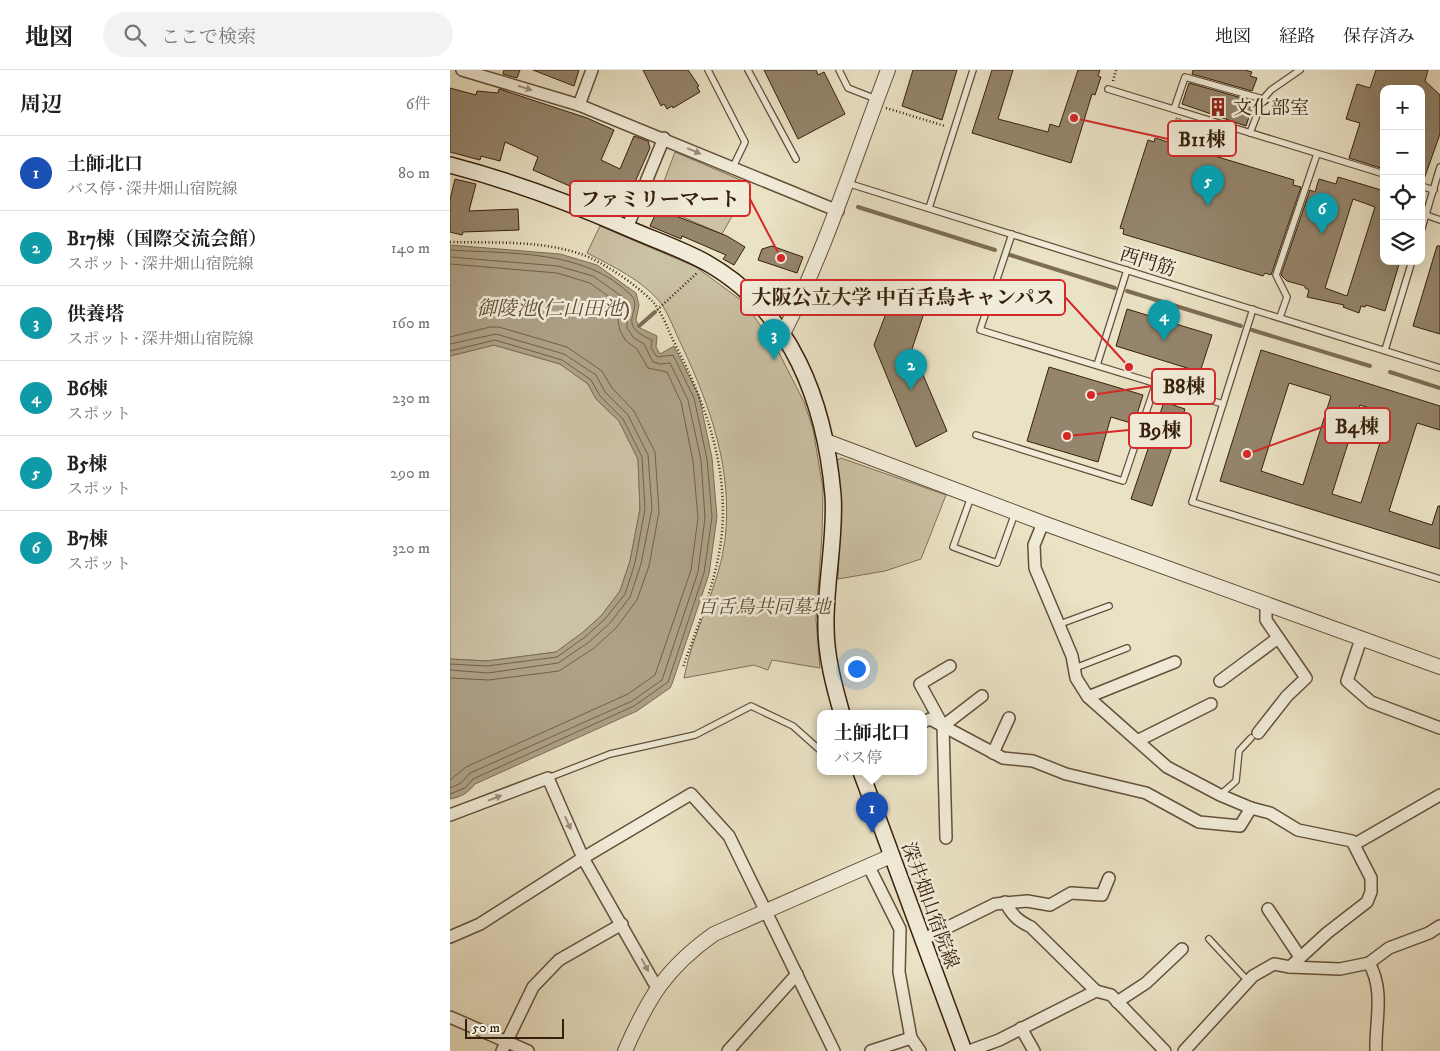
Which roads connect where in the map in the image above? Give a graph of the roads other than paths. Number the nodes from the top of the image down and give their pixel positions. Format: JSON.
{"nodes":[{"id":1,"x":462,"y":70,"type":"edge"},
{"id":2,"x":592,"y":70,"type":"edge"},
{"id":3,"x":708,"y":70,"type":"edge"},
{"id":4,"x":748,"y":70,"type":"edge"},
{"id":5,"x":838,"y":70,"type":"edge"},
{"id":6,"x":888,"y":70,"type":"edge"},
{"id":7,"x":973,"y":70,"type":"edge"},
{"id":8,"x":1300,"y":70,"type":"edge"},
{"id":9,"x":491,"y":74,"type":"edge"},
{"id":10,"x":1108,"y":89,"type":"dead end"},
{"id":11,"x":1263,"y":99,"type":"junction"},
{"id":12,"x":881,"y":103,"type":"junction"},
{"id":13,"x":579,"y":105,"type":"junction"},
{"id":14,"x":1174,"y":109,"type":"junction"},
{"id":15,"x":1250,"y":133,"type":"junction"},
{"id":16,"x":664,"y":138,"type":"junction"},
{"id":17,"x":1317,"y":154,"type":"junction"},
{"id":18,"x":796,"y":159,"type":"dead end"},
{"id":19,"x":450,"y":165,"type":"edge"},
{"id":20,"x":733,"y":167,"type":"junction"},
{"id":21,"x":1440,"y":167,"type":"edge"},
{"id":22,"x":1380,"y":173,"type":"edge"},
{"id":23,"x":848,"y":183,"type":"junction"},
{"id":24,"x":1425,"y":187,"type":"edge"},
{"id":25,"x":1434,"y":190,"type":"junction"},
{"id":26,"x":929,"y":208,"type":"junction"},
{"id":27,"x":838,"y":211,"type":"junction"},
{"id":28,"x":1426,"y":215,"type":"junction"},
{"id":29,"x":1424,"y":220,"type":"edge"},
{"id":30,"x":1440,"y":220,"type":"edge"},
{"id":31,"x":627,"y":228,"type":"junction"},
{"id":32,"x":1012,"y":234,"type":"junction"},
{"id":33,"x":1411,"y":265,"type":"edge"},
{"id":34,"x":1127,"y":270,"type":"junction"},
{"id":35,"x":1253,"y":309,"type":"junction"},
{"id":36,"x":1280,"y":317,"type":"junction"},
{"id":37,"x":783,"y":334,"type":"junction"},
{"id":38,"x":1385,"y":350,"type":"junction"},
{"id":39,"x":1097,"y":365,"type":"junction"},
{"id":40,"x":1440,"y":368,"type":"edge"},
{"id":41,"x":1156,"y":383,"type":"junction"},
{"id":42,"x":1223,"y":404,"type":"junction"},
{"id":43,"x":976,"y":436,"type":"dead end"},
{"id":44,"x":826,"y":441,"type":"junction"},
{"id":45,"x":972,"y":495,"type":"junction"},
{"id":46,"x":1015,"y":512,"type":"junction"},
{"id":47,"x":1043,"y":523,"type":"junction"},
{"id":48,"x":1440,"y":579,"type":"edge"},
{"id":49,"x":1266,"y":604,"type":"junction"},
{"id":50,"x":1109,"y":606,"type":"dead end"},
{"id":51,"x":1060,"y":624,"type":"junction"},
{"id":52,"x":1278,"y":638,"type":"junction"},
{"id":53,"x":1362,"y":639,"type":"junction"},
{"id":54,"x":1127,"y":648,"type":"dead end"},
{"id":55,"x":1175,"y":662,"type":"dead end"},
{"id":56,"x":950,"y":666,"type":"dead end"},
{"id":57,"x":1440,"y":667,"type":"edge"},
{"id":58,"x":1075,"y":668,"type":"junction"},
{"id":59,"x":1220,"y":681,"type":"dead end"},
{"id":60,"x":982,"y":696,"type":"dead end"},
{"id":61,"x":1088,"y":697,"type":"junction"},
{"id":62,"x":1211,"y":704,"type":"dead end"},
{"id":63,"x":841,"y":710,"type":"edge"},
{"id":64,"x":1009,"y":718,"type":"dead end"},
{"id":65,"x":927,"y":720,"type":"edge"},
{"id":66,"x":943,"y":726,"type":"junction"},
{"id":67,"x":1440,"y":728,"type":"edge"},
{"id":68,"x":1254,"y":735,"type":"joint"},
{"id":69,"x":1139,"y":740,"type":"junction"},
{"id":70,"x":817,"y":747,"type":"edge"},
{"id":71,"x":993,"y":753,"type":"junction"},
{"id":72,"x":862,"y":775,"type":"edge"},
{"id":73,"x":548,"y":778,"type":"junction"},
{"id":74,"x":1220,"y":795,"type":"junction"},
{"id":75,"x":1440,"y":795,"type":"edge"},
{"id":76,"x":1251,"y":808,"type":"junction"},
{"id":77,"x":450,"y":815,"type":"edge"},
{"id":78,"x":946,"y":838,"type":"dead end"},
{"id":79,"x":1354,"y":844,"type":"junction"},
{"id":80,"x":891,"y":856,"type":"junction"},
{"id":81,"x":583,"y":858,"type":"junction"},
{"id":82,"x":869,"y":867,"type":"junction"},
{"id":83,"x":1108,"y":878,"type":"dead end"},
{"id":84,"x":1005,"y":902,"type":"junction"},
{"id":85,"x":1268,"y":909,"type":"dead end"},
{"id":86,"x":766,"y":910,"type":"junction"},
{"id":87,"x":622,"y":924,"type":"junction"},
{"id":88,"x":1440,"y":926,"type":"edge"},
{"id":89,"x":450,"y":937,"type":"edge"},
{"id":90,"x":1209,"y":939,"type":"dead end"},
{"id":91,"x":922,"y":940,"type":"junction"},
{"id":92,"x":1182,"y":949,"type":"dead end"},
{"id":93,"x":1300,"y":957,"type":"junction"},
{"id":94,"x":1369,"y":963,"type":"junction"},
{"id":95,"x":1290,"y":966,"type":"junction"},
{"id":96,"x":797,"y":974,"type":"junction"},
{"id":97,"x":1248,"y":981,"type":"junction"},
{"id":98,"x":657,"y":988,"type":"junction"},
{"id":99,"x":1096,"y":991,"type":"junction"},
{"id":100,"x":1118,"y":1002,"type":"junction"},
{"id":101,"x":450,"y":1017,"type":"edge"},
{"id":102,"x":1021,"y":1028,"type":"junction"},
{"id":103,"x":911,"y":1038,"type":"junction"},
{"id":104,"x":504,"y":1046,"type":"edge"},
{"id":105,"x":528,"y":1051,"type":"edge"},
{"id":106,"x":625,"y":1051,"type":"edge"},
{"id":107,"x":728,"y":1051,"type":"edge"},
{"id":108,"x":834,"y":1051,"type":"edge"},
{"id":109,"x":871,"y":1051,"type":"edge"},
{"id":110,"x":920,"y":1051,"type":"edge"},
{"id":111,"x":964,"y":1051,"type":"edge"},
{"id":112,"x":969,"y":1051,"type":"edge"},
{"id":113,"x":1034,"y":1051,"type":"edge"},
{"id":114,"x":1165,"y":1051,"type":"edge"},
{"id":115,"x":1184,"y":1051,"type":"edge"},
{"id":116,"x":1376,"y":1051,"type":"edge"}],
"edges":[{"from":1,"to":9,"type":"street"},
{"from":2,"to":13,"type":"street"},
{"from":3,"to":20,"type":"lane"},
{"from":4,"to":18,"type":"lane"},
{"from":5,"to":12,"type":"lane"},
{"from":6,"to":12,"type":"street"},
{"from":7,"to":26,"type":"lane"},
{"from":8,"to":11,"type":"lane"},
{"from":9,"to":13,"type":"street","one_way":true},
{"from":10,"to":14,"type":"lane"},
{"from":11,"to":14,"type":"lane"},
{"from":11,"to":15,"type":"lane"},
{"from":12,"to":23,"type":"street"},
{"from":13,"to":16,"type":"street"},
{"from":14,"to":15,"type":"lane"},
{"from":15,"to":17,"type":"lane"},
{"from":16,"to":20,"type":"street","one_way":true},
{"from":16,"to":31,"type":"street"},
{"from":17,"to":22,"type":"lane"},
{"from":17,"to":36,"type":"lane"},
{"from":19,"to":31,"type":"main road"},
{"from":20,"to":27,"type":"street"},
{"from":21,"to":25,"type":"lane"},
{"from":23,"to":26,"type":"lane","name":"西門筋"},
{"from":23,"to":27,"type":"street"},
{"from":24,"to":25,"type":"lane"},
{"from":25,"to":28,"type":"lane"},
{"from":26,"to":32,"type":"lane","name":"西門筋"},
{"from":27,"to":37,"type":"street"},
{"from":28,"to":29,"type":"lane"},
{"from":28,"to":30,"type":"lane"},
{"from":31,"to":37,"type":"main road"},
{"from":32,"to":34,"type":"lane","name":"西門筋"},
{"from":32,"to":39,"type":"lane"},
{"from":33,"to":38,"type":"lane"},
{"from":34,"to":35,"type":"lane","name":"西門筋"},
{"from":34,"to":39,"type":"lane"},
{"from":35,"to":36,"type":"lane","name":"西門筋"},
{"from":35,"to":42,"type":"lane"},
{"from":36,"to":38,"type":"lane","name":"西門筋"},
{"from":37,"to":44,"type":"main road"},
{"from":38,"to":40,"type":"lane","name":"西門筋"},
{"from":39,"to":41,"type":"lane"},
{"from":41,"to":42,"type":"lane"},
{"from":41,"to":43,"type":"lane"},
{"from":42,"to":48,"type":"lane"},
{"from":44,"to":45,"type":"street"},
{"from":44,"to":63,"type":"main road"},
{"from":45,"to":46,"type":"street"},
{"from":45,"to":46,"type":"lane"},
{"from":46,"to":47,"type":"street"},
{"from":47,"to":49,"type":"street"},
{"from":47,"to":51,"type":"street"},
{"from":49,"to":52,"type":"street"},
{"from":49,"to":53,"type":"street"},
{"from":50,"to":51,"type":"lane"},
{"from":51,"to":58,"type":"street"},
{"from":52,"to":59,"type":"street"},
{"from":52,"to":68,"type":"street"},
{"from":53,"to":57,"type":"street"},
{"from":53,"to":67,"type":"street"},
{"from":54,"to":58,"type":"lane"},
{"from":55,"to":61,"type":"street"},
{"from":56,"to":66,"type":"street"},
{"from":58,"to":61,"type":"street"},
{"from":60,"to":66,"type":"street"},
{"from":61,"to":69,"type":"street"},
{"from":62,"to":69,"type":"street"},
{"from":64,"to":71,"type":"street"},
{"from":65,"to":66,"type":"street"},
{"from":66,"to":71,"type":"street"},
{"from":66,"to":78,"type":"street"},
{"from":68,"to":74,"type":"lane"},
{"from":69,"to":74,"type":"street"},
{"from":70,"to":73,"type":"lane"},
{"from":71,"to":76,"type":"street"},
{"from":72,"to":80,"type":"main road","name":"深井畑山宿院線"},
{"from":77,"to":73,"type":"street","one_way":true},
{"from":73,"to":81,"type":"street","one_way":true},
{"from":74,"to":76,"type":"street"},
{"from":75,"to":79,"type":"street"},
{"from":76,"to":79,"type":"street"},
{"from":79,"to":93,"type":"street"},
{"from":80,"to":82,"type":"street"},
{"from":80,"to":91,"type":"main road","name":"深井畑山宿院線"},
{"from":81,"to":86,"type":"street"},
{"from":81,"to":87,"type":"street"},
{"from":81,"to":89,"type":"street"},
{"from":82,"to":86,"type":"street"},
{"from":82,"to":103,"type":"street"},
{"from":83,"to":84,"type":"street"},
{"from":84,"to":91,"type":"street"},
{"from":84,"to":99,"type":"street"},
{"from":85,"to":93,"type":"street"},
{"from":86,"to":96,"type":"street"},
{"from":86,"to":98,"type":"street"},
{"from":87,"to":98,"type":"street","one_way":true},
{"from":87,"to":104,"type":"street"},
{"from":88,"to":94,"type":"street"},
{"from":90,"to":97,"type":"lane"},
{"from":91,"to":111,"type":"main road","name":"深井畑山宿院線"},
{"from":92,"to":100,"type":"street"},
{"from":93,"to":95,"type":"street"},
{"from":94,"to":95,"type":"street"},
{"from":94,"to":116,"type":"street"},
{"from":95,"to":97,"type":"street"},
{"from":96,"to":107,"type":"street"},
{"from":96,"to":108,"type":"street"},
{"from":97,"to":115,"type":"street"},
{"from":98,"to":106,"type":"street"},
{"from":99,"to":100,"type":"street"},
{"from":99,"to":102,"type":"street"},
{"from":100,"to":114,"type":"street"},
{"from":101,"to":104,"type":"street"},
{"from":102,"to":112,"type":"street"},
{"from":102,"to":113,"type":"street"},
{"from":103,"to":109,"type":"street"},
{"from":103,"to":110,"type":"street"},
{"from":104,"to":105,"type":"street"}]}
